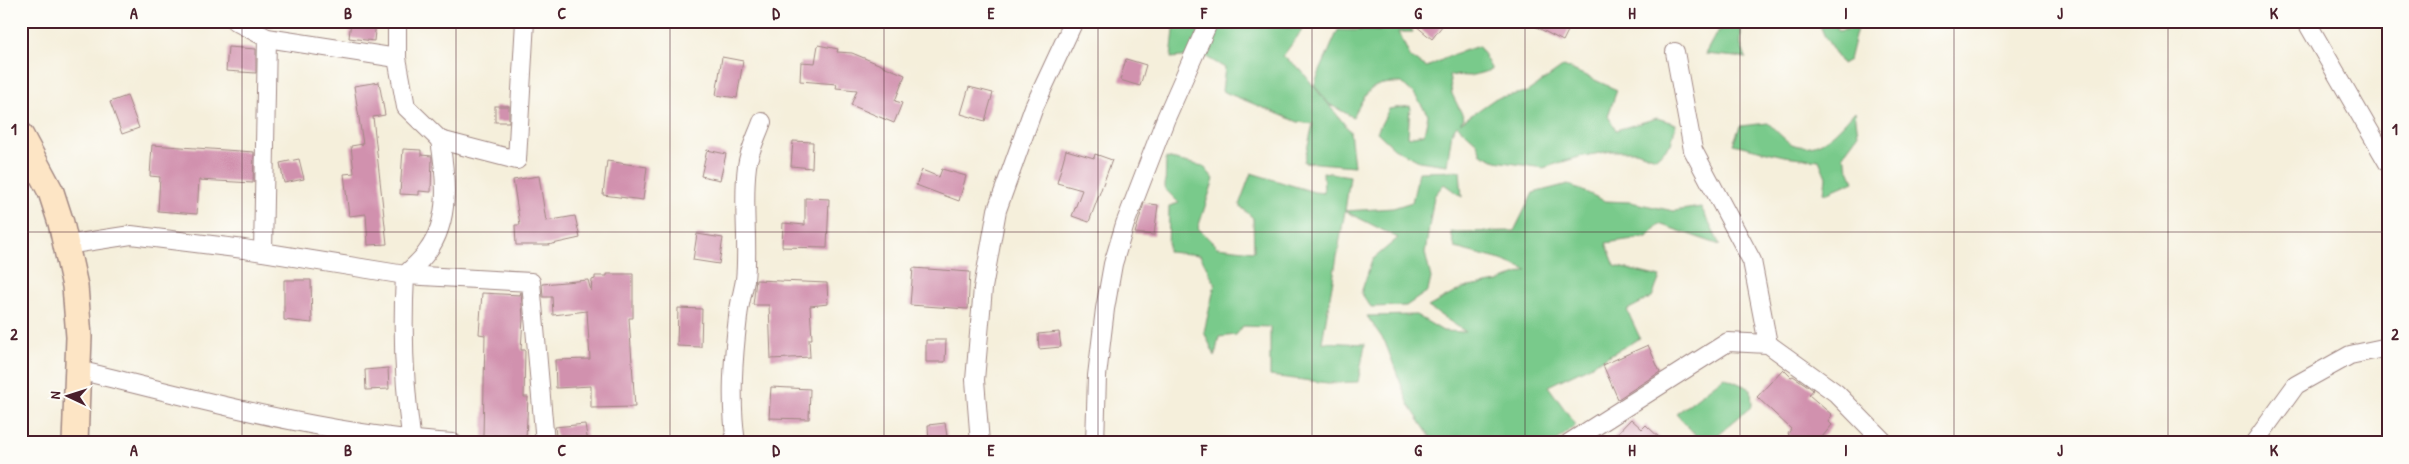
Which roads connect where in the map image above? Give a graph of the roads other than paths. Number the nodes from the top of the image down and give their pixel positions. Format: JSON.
{"nodes":[{"id":1,"x":236,"y":21,"type":"edge"},
{"id":2,"x":396,"y":21,"type":"edge"},
{"id":3,"x":525,"y":21,"type":"edge"},
{"id":4,"x":1074,"y":21,"type":"edge"},
{"id":5,"x":1210,"y":21,"type":"edge"},
{"id":6,"x":2306,"y":21,"type":"edge"},
{"id":7,"x":267,"y":38,"type":"junction"},
{"id":8,"x":1675,"y":52,"type":"dead end"},
{"id":9,"x":397,"y":58,"type":"junction"},
{"id":10,"x":762,"y":122,"type":"dead end"},
{"id":11,"x":21,"y":136,"type":"edge"},
{"id":12,"x":440,"y":140,"type":"junction"},
{"id":13,"x":2388,"y":163,"type":"edge"},
{"id":14,"x":66,"y":245,"type":"junction"},
{"id":15,"x":263,"y":252,"type":"junction"},
{"id":16,"x":405,"y":275,"type":"junction"},
{"id":17,"x":1768,"y":344,"type":"junction"},
{"id":18,"x":2388,"y":347,"type":"edge"},
{"id":19,"x":78,"y":370,"type":"junction"},
{"id":20,"x":412,"y":442,"type":"edge"},
{"id":21,"x":76,"y":443,"type":"edge"},
{"id":22,"x":453,"y":443,"type":"edge"},
{"id":23,"x":545,"y":443,"type":"edge"},
{"id":24,"x":736,"y":443,"type":"edge"},
{"id":25,"x":980,"y":443,"type":"edge"},
{"id":26,"x":1095,"y":443,"type":"edge"},
{"id":27,"x":1569,"y":443,"type":"edge"},
{"id":28,"x":1885,"y":443,"type":"edge"},
{"id":29,"x":2254,"y":443,"type":"edge"}],
"edges":[{"from":1,"to":7,"type":"street"},
{"from":2,"to":9,"type":"street"},
{"from":3,"to":12,"type":"street"},
{"from":4,"to":25,"type":"street"},
{"from":5,"to":26,"type":"street"},
{"from":6,"to":13,"type":"street"},
{"from":7,"to":9,"type":"street"},
{"from":7,"to":15,"type":"street"},
{"from":8,"to":17,"type":"street"},
{"from":9,"to":12,"type":"street"},
{"from":10,"to":24,"type":"street"},
{"from":11,"to":14,"type":"main road"},
{"from":12,"to":16,"type":"street"},
{"from":14,"to":15,"type":"street"},
{"from":14,"to":19,"type":"main road"},
{"from":15,"to":16,"type":"street"},
{"from":16,"to":20,"type":"street"},
{"from":16,"to":23,"type":"street"},
{"from":17,"to":27,"type":"street"},
{"from":17,"to":28,"type":"street"},
{"from":18,"to":29,"type":"street"},
{"from":19,"to":20,"type":"street"},
{"from":19,"to":21,"type":"main road"},
{"from":20,"to":22,"type":"street"}]}
